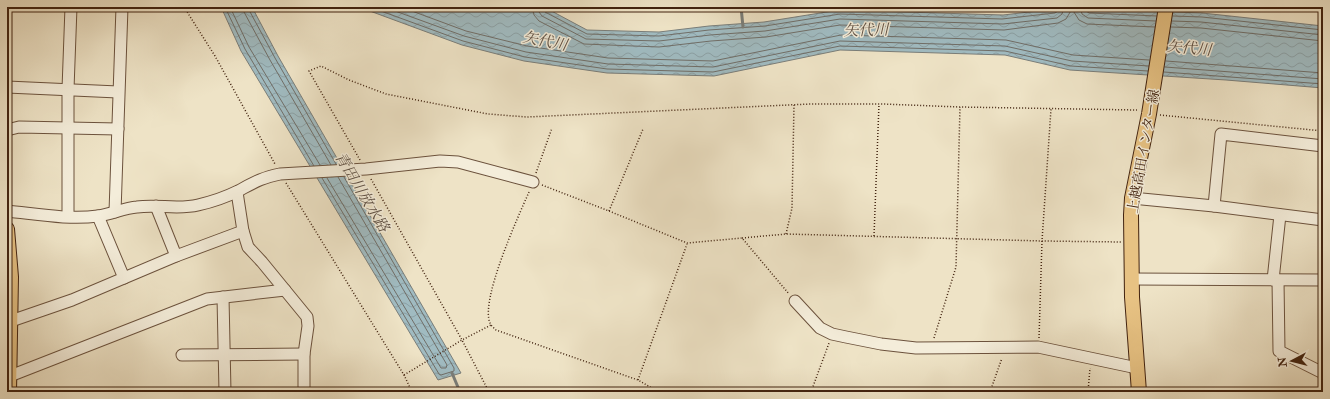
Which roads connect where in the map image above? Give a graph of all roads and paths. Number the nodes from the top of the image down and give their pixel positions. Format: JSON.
{"nodes":[{"id":1,"x":71,"y":7,"type":"edge"},
{"id":2,"x":122,"y":7,"type":"edge"},
{"id":3,"x":184,"y":7,"type":"edge"},
{"id":4,"x":1166,"y":7,"type":"edge"},
{"id":5,"x":7,"y":87,"type":"edge"},
{"id":6,"x":68,"y":89,"type":"junction"},
{"id":7,"x":118,"y":92,"type":"junction"},
{"id":8,"x":879,"y":104,"type":"junction"},
{"id":9,"x":794,"y":105,"type":"junction"},
{"id":10,"x":960,"y":107,"type":"junction"},
{"id":11,"x":1051,"y":109,"type":"junction"},
{"id":12,"x":1149,"y":112,"type":"junction"},
{"id":13,"x":68,"y":127,"type":"junction"},
{"id":14,"x":118,"y":128,"type":"junction"},
{"id":15,"x":552,"y":128,"type":"dead end"},
{"id":16,"x":643,"y":129,"type":"dead end"},
{"id":17,"x":7,"y":130,"type":"edge"},
{"id":18,"x":1323,"y":131,"type":"edge"},
{"id":19,"x":1323,"y":146,"type":"edge"},
{"id":20,"x":366,"y":169,"type":"junction"},
{"id":21,"x":280,"y":174,"type":"junction"},
{"id":22,"x":533,"y":182,"type":"junction"},
{"id":23,"x":237,"y":192,"type":"junction"},
{"id":24,"x":1132,"y":198,"type":"junction"},
{"id":25,"x":156,"y":206,"type":"junction"},
{"id":26,"x":1214,"y":206,"type":"junction"},
{"id":27,"x":7,"y":211,"type":"edge"},
{"id":28,"x":609,"y":211,"type":"junction"},
{"id":29,"x":115,"y":212,"type":"junction"},
{"id":30,"x":1280,"y":215,"type":"junction"},
{"id":31,"x":68,"y":216,"type":"junction"},
{"id":32,"x":98,"y":216,"type":"junction"},
{"id":33,"x":1323,"y":220,"type":"edge"},
{"id":34,"x":7,"y":229,"type":"edge"},
{"id":35,"x":243,"y":231,"type":"junction"},
{"id":36,"x":786,"y":234,"type":"junction"},
{"id":37,"x":874,"y":236,"type":"junction"},
{"id":38,"x":742,"y":238,"type":"junction"},
{"id":39,"x":957,"y":238,"type":"junction"},
{"id":40,"x":1042,"y":242,"type":"junction"},
{"id":41,"x":1130,"y":242,"type":"junction"},
{"id":42,"x":687,"y":243,"type":"junction"},
{"id":43,"x":176,"y":256,"type":"junction"},
{"id":44,"x":124,"y":278,"type":"junction"},
{"id":45,"x":1132,"y":279,"type":"junction"},
{"id":46,"x":1275,"y":280,"type":"junction"},
{"id":47,"x":1323,"y":280,"type":"edge"},
{"id":48,"x":285,"y":290,"type":"junction"},
{"id":49,"x":223,"y":297,"type":"junction"},
{"id":50,"x":795,"y":300,"type":"joint"},
{"id":51,"x":11,"y":321,"type":"junction"},
{"id":52,"x":491,"y":325,"type":"junction"},
{"id":53,"x":832,"y":334,"type":"junction"},
{"id":54,"x":462,"y":340,"type":"junction"},
{"id":55,"x":1006,"y":347,"type":"junction"},
{"id":56,"x":8,"y":348,"type":"edge"},
{"id":57,"x":931,"y":348,"type":"junction"},
{"id":58,"x":1038,"y":348,"type":"junction"},
{"id":59,"x":304,"y":354,"type":"junction"},
{"id":60,"x":182,"y":355,"type":"dead end"},
{"id":61,"x":223,"y":355,"type":"junction"},
{"id":62,"x":1090,"y":358,"type":"junction"},
{"id":63,"x":1137,"y":368,"type":"junction"},
{"id":64,"x":1323,"y":373,"type":"edge"},
{"id":65,"x":404,"y":375,"type":"junction"},
{"id":66,"x":10,"y":376,"type":"junction"},
{"id":67,"x":638,"y":380,"type":"junction"},
{"id":68,"x":9,"y":392,"type":"edge"},
{"id":69,"x":225,"y":392,"type":"edge"},
{"id":70,"x":304,"y":392,"type":"edge"},
{"id":71,"x":412,"y":392,"type":"edge"},
{"id":72,"x":489,"y":392,"type":"edge"},
{"id":73,"x":659,"y":392,"type":"edge"},
{"id":74,"x":810,"y":392,"type":"edge"},
{"id":75,"x":990,"y":392,"type":"edge"},
{"id":76,"x":1088,"y":392,"type":"edge"},
{"id":77,"x":1139,"y":392,"type":"edge"}],
"edges":[{"from":1,"to":6,"type":"street"},
{"from":2,"to":7,"type":"street"},
{"from":3,"to":21,"type":"path"},
{"from":4,"to":12,"type":"main road","name":"上越高田インター線"},
{"from":5,"to":6,"type":"street"},
{"from":6,"to":7,"type":"street"},
{"from":6,"to":13,"type":"street"},
{"from":7,"to":14,"type":"street"},
{"from":8,"to":9,"type":"path"},
{"from":8,"to":10,"type":"path"},
{"from":8,"to":37,"type":"path"},
{"from":9,"to":20,"type":"path"},
{"from":9,"to":36,"type":"path"},
{"from":10,"to":11,"type":"path"},
{"from":10,"to":39,"type":"path"},
{"from":11,"to":12,"type":"path"},
{"from":11,"to":40,"type":"path"},
{"from":12,"to":18,"type":"path"},
{"from":12,"to":24,"type":"main road","name":"上越高田インター線"},
{"from":13,"to":14,"type":"street"},
{"from":13,"to":17,"type":"street"},
{"from":13,"to":31,"type":"street"},
{"from":14,"to":29,"type":"street"},
{"from":15,"to":22,"type":"path"},
{"from":16,"to":28,"type":"path"},
{"from":19,"to":26,"type":"street"},
{"from":20,"to":21,"type":"street"},
{"from":20,"to":22,"type":"street"},
{"from":20,"to":54,"type":"path"},
{"from":21,"to":23,"type":"street"},
{"from":21,"to":65,"type":"path"},
{"from":22,"to":28,"type":"path"},
{"from":22,"to":52,"type":"path"},
{"from":23,"to":25,"type":"street"},
{"from":23,"to":35,"type":"street"},
{"from":24,"to":26,"type":"street"},
{"from":24,"to":41,"type":"main road","name":"上越高田インター線"},
{"from":25,"to":29,"type":"street"},
{"from":25,"to":43,"type":"street"},
{"from":26,"to":30,"type":"street"},
{"from":27,"to":31,"type":"street"},
{"from":28,"to":42,"type":"path"},
{"from":29,"to":32,"type":"street"},
{"from":30,"to":33,"type":"street"},
{"from":30,"to":46,"type":"street"},
{"from":31,"to":32,"type":"street"},
{"from":32,"to":44,"type":"street"},
{"from":34,"to":51,"type":"main road"},
{"from":35,"to":43,"type":"street"},
{"from":35,"to":48,"type":"street"},
{"from":36,"to":37,"type":"path"},
{"from":36,"to":38,"type":"path"},
{"from":37,"to":39,"type":"path"},
{"from":38,"to":42,"type":"path"},
{"from":38,"to":50,"type":"path"},
{"from":39,"to":40,"type":"path"},
{"from":39,"to":57,"type":"path"},
{"from":40,"to":41,"type":"path"},
{"from":40,"to":58,"type":"path"},
{"from":41,"to":45,"type":"main road","name":"上越高田インター線"},
{"from":42,"to":67,"type":"path"},
{"from":43,"to":44,"type":"street"},
{"from":44,"to":51,"type":"street"},
{"from":45,"to":46,"type":"street"},
{"from":45,"to":63,"type":"main road","name":"上越高田インター線"},
{"from":46,"to":47,"type":"street"},
{"from":46,"to":64,"type":"street"},
{"from":48,"to":49,"type":"street"},
{"from":48,"to":59,"type":"street"},
{"from":49,"to":61,"type":"street"},
{"from":49,"to":66,"type":"street"},
{"from":50,"to":53,"type":"street"},
{"from":51,"to":56,"type":"main road"},
{"from":52,"to":54,"type":"path"},
{"from":52,"to":67,"type":"path"},
{"from":53,"to":57,"type":"street"},
{"from":53,"to":74,"type":"path"},
{"from":54,"to":65,"type":"path"},
{"from":54,"to":72,"type":"path"},
{"from":55,"to":57,"type":"street"},
{"from":55,"to":58,"type":"street"},
{"from":55,"to":75,"type":"path"},
{"from":56,"to":66,"type":"main road"},
{"from":58,"to":62,"type":"street"},
{"from":59,"to":61,"type":"street"},
{"from":59,"to":70,"type":"street"},
{"from":60,"to":61,"type":"street"},
{"from":61,"to":69,"type":"street"},
{"from":62,"to":63,"type":"street"},
{"from":62,"to":76,"type":"path"},
{"from":63,"to":77,"type":"main road","name":"上越高田インター線"},
{"from":65,"to":71,"type":"path"},
{"from":66,"to":68,"type":"main road"},
{"from":67,"to":73,"type":"path"}]}
